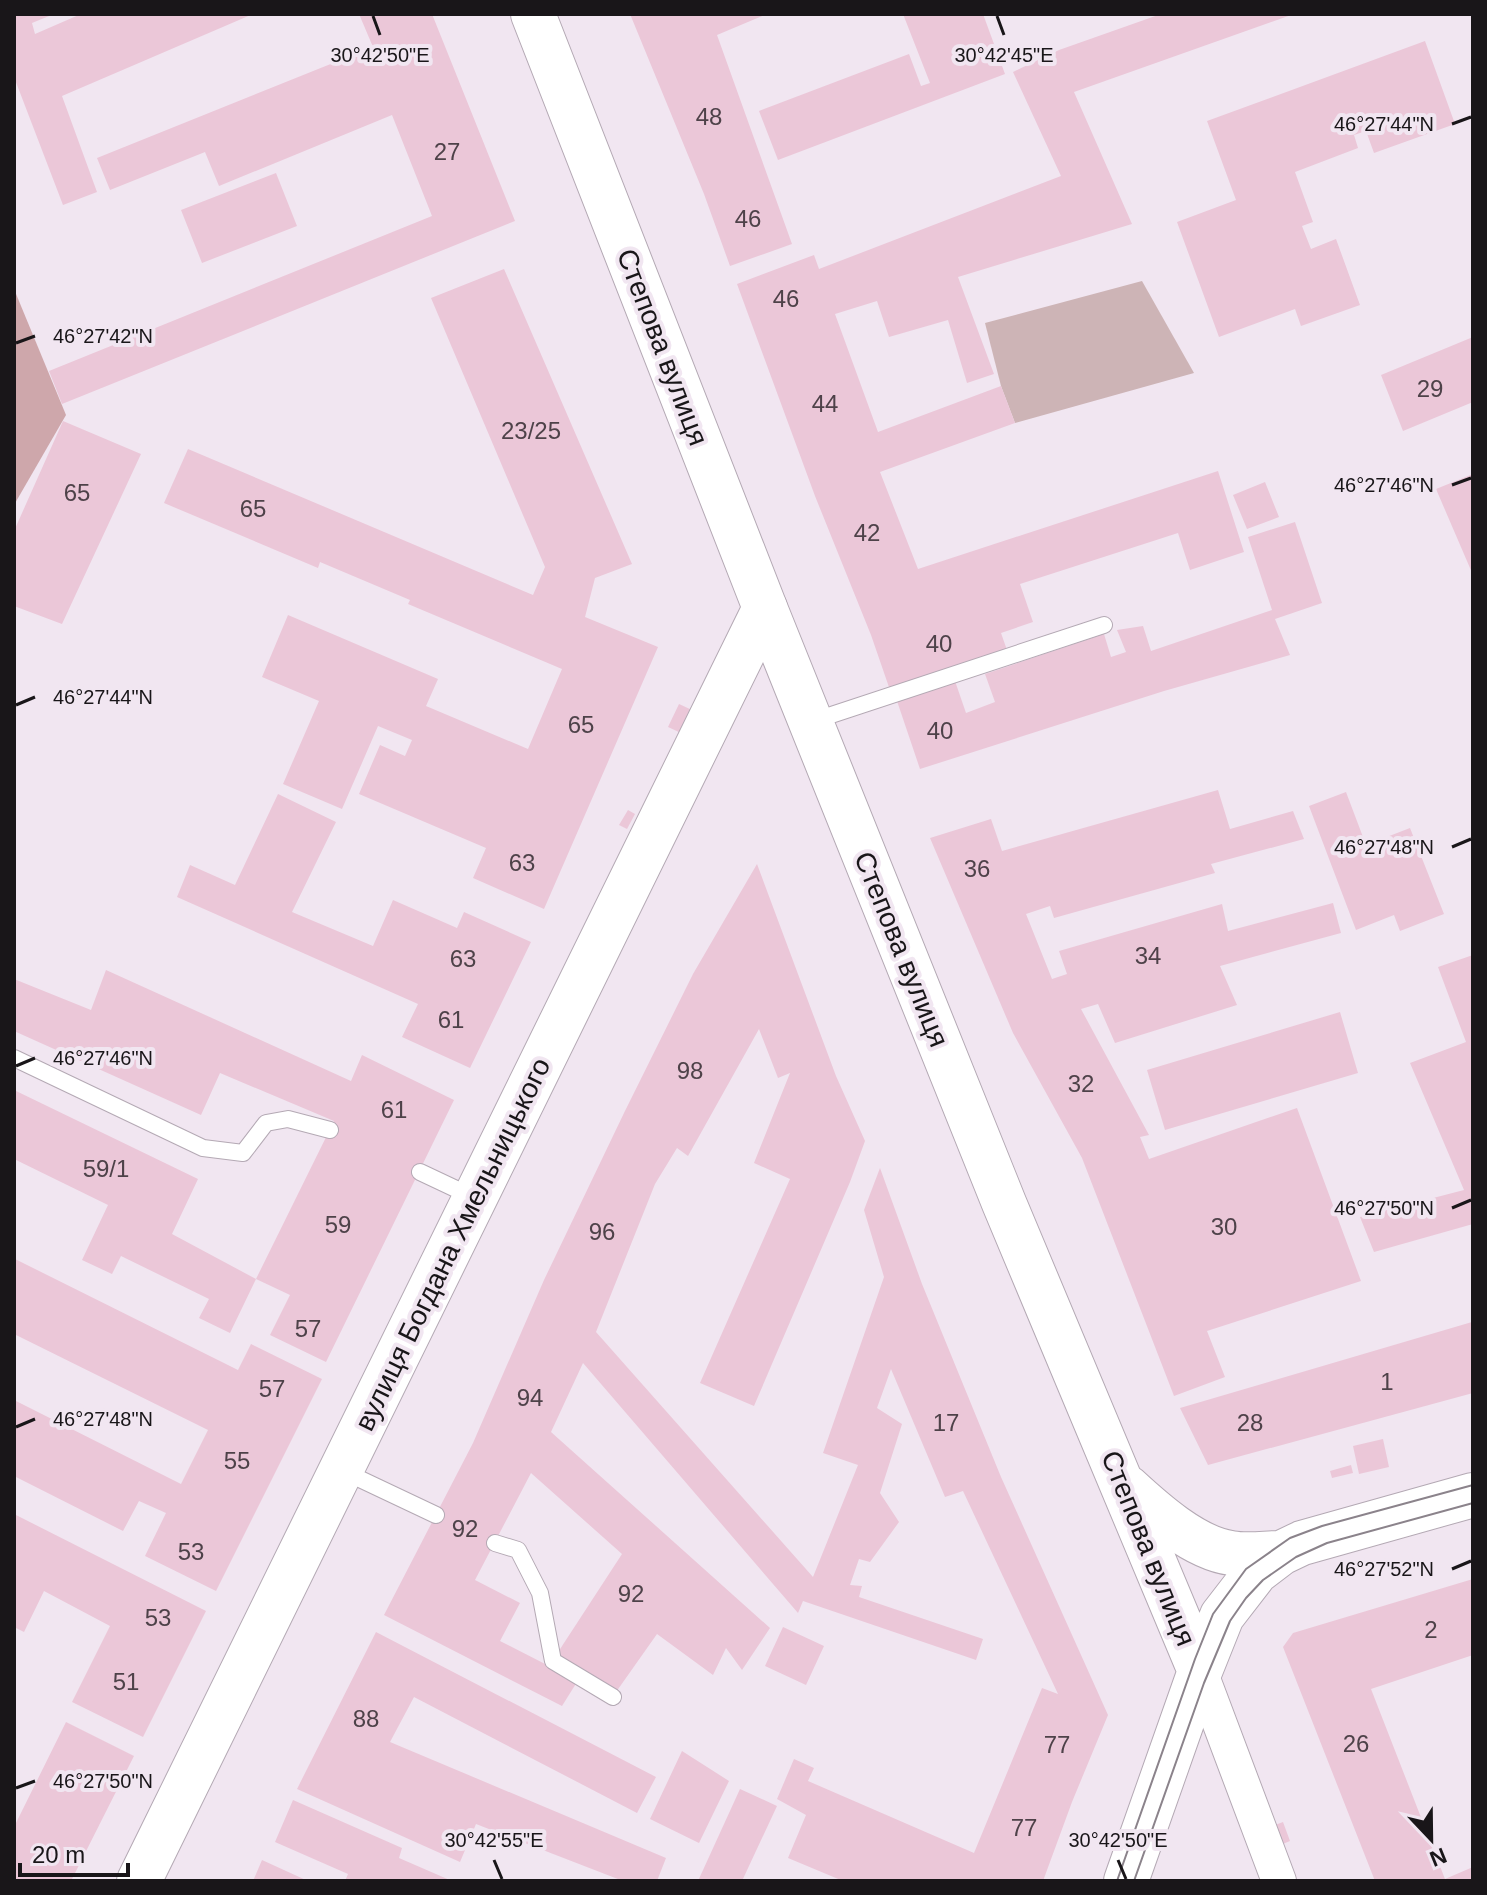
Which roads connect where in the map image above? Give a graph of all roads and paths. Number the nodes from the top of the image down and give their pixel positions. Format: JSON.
{"nodes":[{"id":1,"x":533,"y":14,"type":"edge"},
{"id":2,"x":765,"y":608,"type":"junction"},
{"id":3,"x":1104,"y":625,"type":"dead end"},
{"id":4,"x":811,"y":721,"type":"junction"},
{"id":5,"x":14,"y":1058,"type":"edge"},
{"id":6,"x":330,"y":1130,"type":"dead end"},
{"id":7,"x":420,"y":1172,"type":"dead end"},
{"id":8,"x":474,"y":1198,"type":"junction"},
{"id":9,"x":342,"y":1471,"type":"junction"},
{"id":10,"x":1122,"y":1482,"type":"junction"},
{"id":11,"x":1473,"y":1495,"type":"edge"},
{"id":12,"x":436,"y":1515,"type":"dead end"},
{"id":13,"x":495,"y":1543,"type":"dead end"},
{"id":14,"x":1281,"y":1553,"type":"junction"},
{"id":15,"x":1200,"y":1671,"type":"junction"},
{"id":16,"x":613,"y":1697,"type":"dead end"},
{"id":17,"x":139,"y":1881,"type":"edge"},
{"id":18,"x":1126,"y":1881,"type":"edge"},
{"id":19,"x":1279,"y":1881,"type":"edge"}],
"edges":[{"from":1,"to":2,"type":"main road","name":"Степова вулиця"},
{"from":2,"to":4,"type":"main road","name":"Степова вулиця"},
{"from":2,"to":8,"type":"main road","name":"вулиця Богдана Хмельницького"},
{"from":3,"to":4,"type":"lane"},
{"from":4,"to":10,"type":"main road","name":"Степова вулиця"},
{"from":5,"to":6,"type":"lane"},
{"from":7,"to":8,"type":"lane"},
{"from":8,"to":9,"type":"main road","name":"вулиця Богдана Хмельницького"},
{"from":9,"to":12,"type":"lane"},
{"from":9,"to":17,"type":"main road","name":"вулиця Богдана Хмельницького"},
{"from":10,"to":14,"type":"main road"},
{"from":10,"to":15,"type":"main road","name":"Степова вулиця"},
{"from":11,"to":14,"type":"main road"},
{"from":13,"to":16,"type":"lane"},
{"from":14,"to":15,"type":"main road"},
{"from":15,"to":18,"type":"main road"},
{"from":15,"to":19,"type":"street","name":"Степова вулиця"}]}
